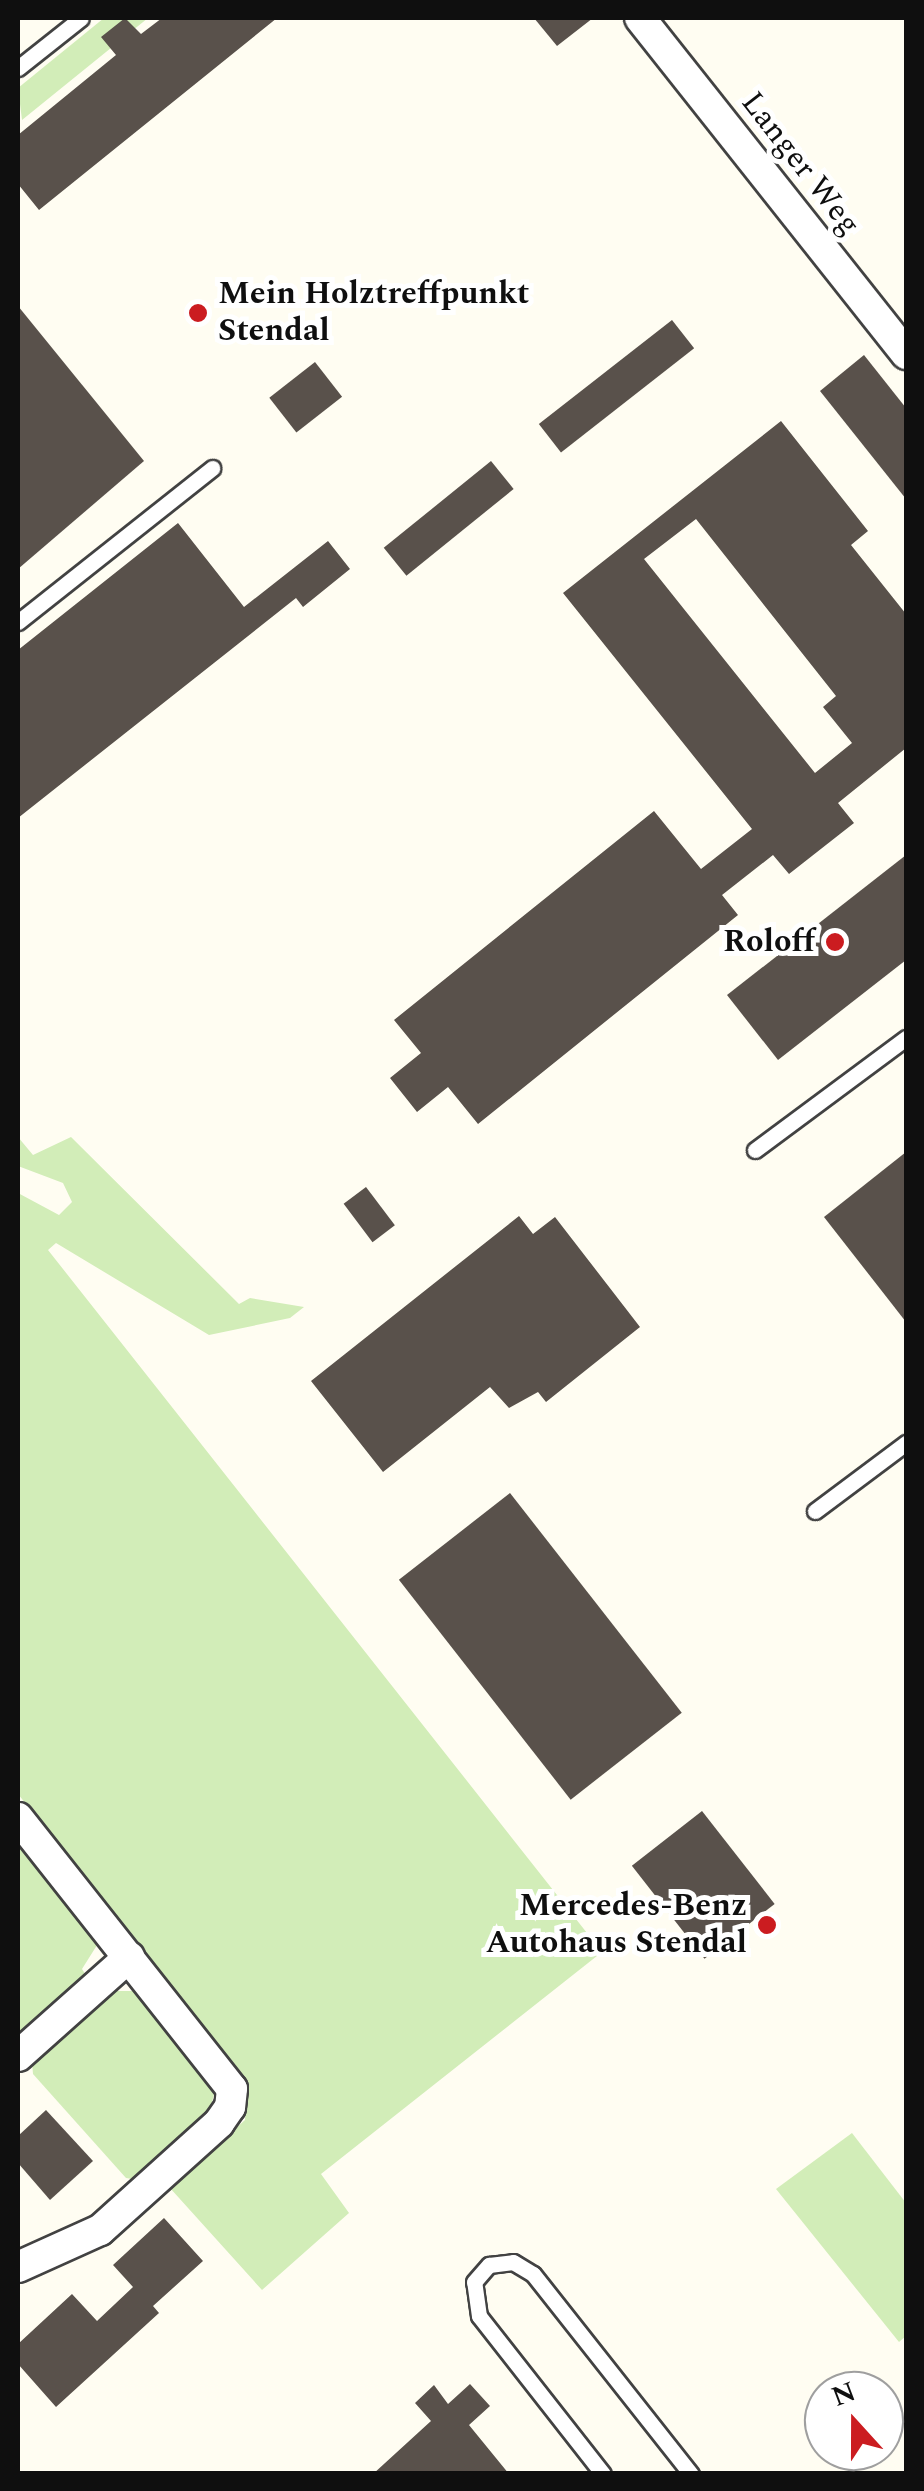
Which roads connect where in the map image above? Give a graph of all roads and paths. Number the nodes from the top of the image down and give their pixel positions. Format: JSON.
{"nodes":[{"id":1,"x":81,"y":18,"type":"edge"},
{"id":2,"x":640,"y":18,"type":"edge"},
{"id":3,"x":18,"y":68,"type":"edge"},
{"id":4,"x":906,"y":354,"type":"edge"},
{"id":5,"x":212,"y":468,"type":"dead end"},
{"id":6,"x":18,"y":622,"type":"edge"},
{"id":7,"x":906,"y":1038,"type":"edge"},
{"id":8,"x":755,"y":1150,"type":"dead end"},
{"id":9,"x":906,"y":1442,"type":"edge"},
{"id":10,"x":815,"y":1511,"type":"dead end"},
{"id":11,"x":18,"y":1818,"type":"edge"},
{"id":12,"x":128,"y":1956,"type":"junction"},
{"id":13,"x":18,"y":2056,"type":"edge"},
{"id":14,"x":18,"y":2267,"type":"edge"},
{"id":15,"x":604,"y":2474,"type":"edge"},
{"id":16,"x":691,"y":2474,"type":"edge"}],
"edges":[{"from":1,"to":3,"type":"lane"},
{"from":2,"to":4,"type":"street","name":"Langer Weg"},
{"from":5,"to":6,"type":"lane"},
{"from":7,"to":8,"type":"lane"},
{"from":9,"to":10,"type":"lane"},
{"from":11,"to":12,"type":"street"},
{"from":12,"to":13,"type":"street"},
{"from":12,"to":14,"type":"street"},
{"from":15,"to":16,"type":"lane"}]}
